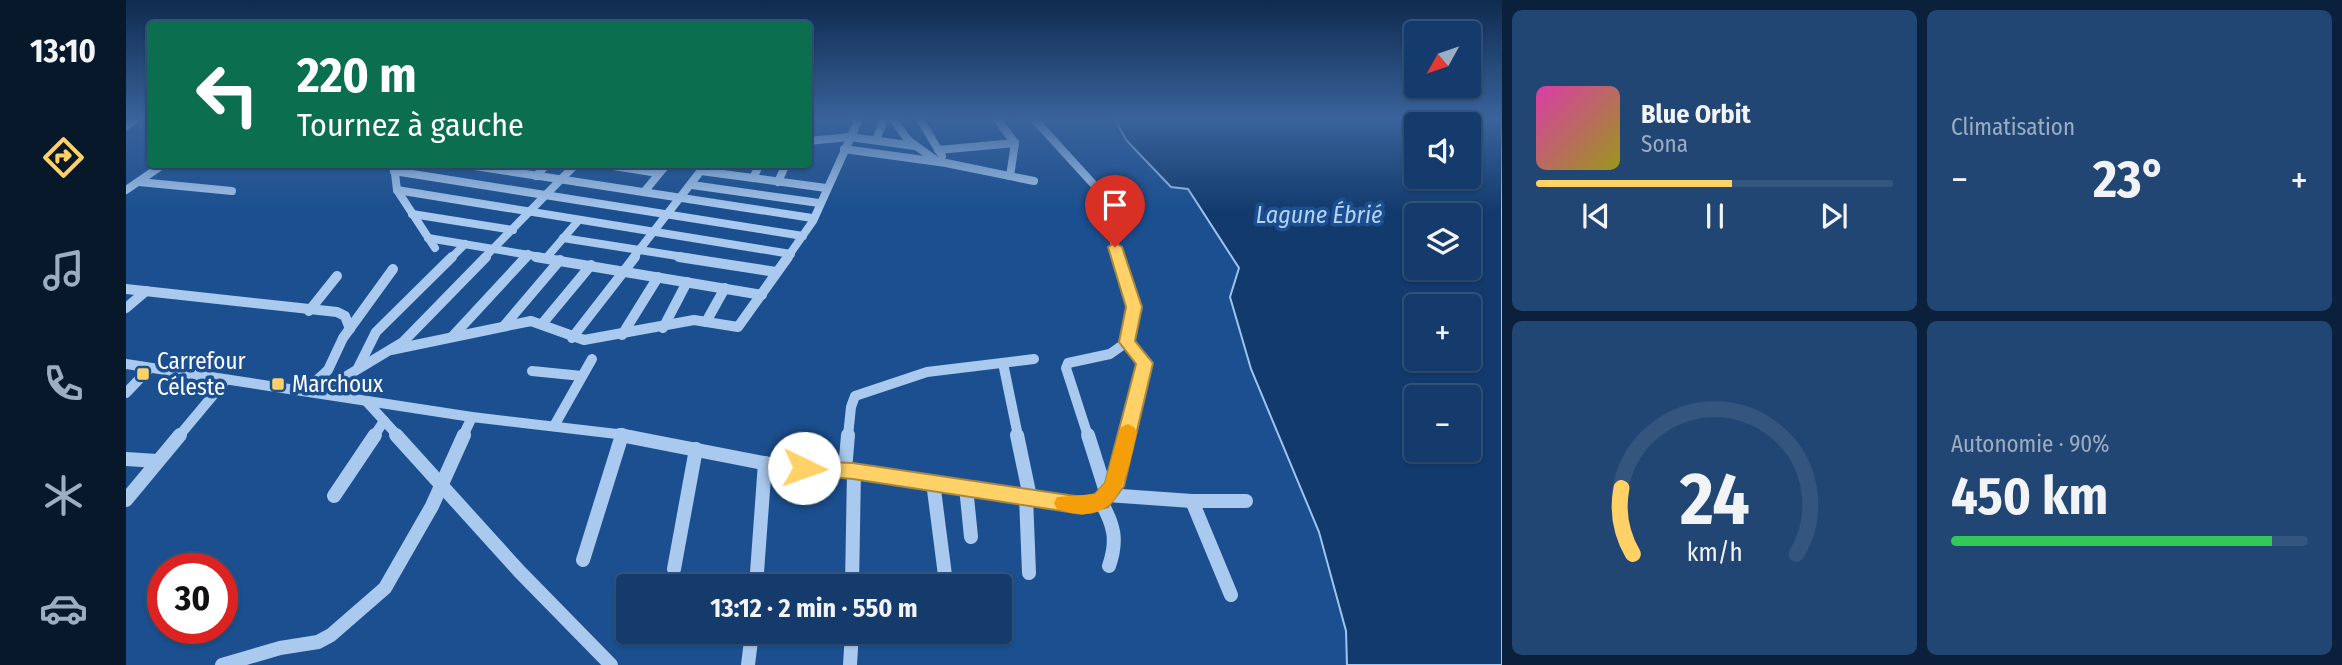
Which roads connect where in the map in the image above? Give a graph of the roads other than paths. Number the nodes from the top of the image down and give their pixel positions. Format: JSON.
{"nodes":[{"id":1,"x":843,"y":150,"type":"edge"},
{"id":2,"x":851,"y":150,"type":"edge"},
{"id":3,"x":922,"y":150,"type":"edge"},
{"id":4,"x":938,"y":150,"type":"edge"},
{"id":5,"x":1014,"y":150,"type":"edge"},
{"id":6,"x":1062,"y":150,"type":"edge"},
{"id":7,"x":945,"y":163,"type":"junction"},
{"id":8,"x":158,"y":168,"type":"edge"},
{"id":9,"x":394,"y":168,"type":"edge"},
{"id":10,"x":486,"y":168,"type":"edge"},
{"id":11,"x":511,"y":168,"type":"edge"},
{"id":12,"x":543,"y":168,"type":"edge"},
{"id":13,"x":572,"y":168,"type":"edge"},
{"id":14,"x":626,"y":168,"type":"edge"},
{"id":15,"x":663,"y":168,"type":"edge"},
{"id":16,"x":704,"y":168,"type":"edge"},
{"id":17,"x":731,"y":168,"type":"edge"},
{"id":18,"x":759,"y":168,"type":"edge"},
{"id":19,"x":784,"y":168,"type":"edge"},
{"id":20,"x":507,"y":172,"type":"junction"},
{"id":21,"x":658,"y":173,"type":"junction"},
{"id":22,"x":727,"y":174,"type":"junction"},
{"id":23,"x":536,"y":176,"type":"junction"},
{"id":24,"x":1010,"y":176,"type":"junction"},
{"id":25,"x":753,"y":178,"type":"junction"},
{"id":26,"x":561,"y":180,"type":"junction"},
{"id":27,"x":778,"y":181,"type":"junction"},
{"id":28,"x":1034,"y":181,"type":"dead end"},
{"id":29,"x":139,"y":182,"type":"junction"},
{"id":30,"x":692,"y":185,"type":"junction"},
{"id":31,"x":825,"y":188,"type":"junction"},
{"id":32,"x":126,"y":190,"type":"edge"},
{"id":33,"x":397,"y":190,"type":"junction"},
{"id":34,"x":232,"y":191,"type":"dead end"},
{"id":35,"x":644,"y":191,"type":"junction"},
{"id":36,"x":546,"y":195,"type":"junction"},
{"id":37,"x":683,"y":197,"type":"junction"},
{"id":38,"x":819,"y":203,"type":"junction"},
{"id":39,"x":530,"y":212,"type":"junction"},
{"id":40,"x":412,"y":214,"type":"junction"},
{"id":41,"x":668,"y":215,"type":"junction"},
{"id":42,"x":812,"y":218,"type":"junction"},
{"id":43,"x":578,"y":221,"type":"junction"},
{"id":44,"x":513,"y":230,"type":"junction"},
{"id":45,"x":654,"y":233,"type":"junction"},
{"id":46,"x":803,"y":236,"type":"junction"},
{"id":47,"x":428,"y":238,"type":"junction"},
{"id":48,"x":563,"y":238,"type":"junction"},
{"id":49,"x":466,"y":244,"type":"junction"},
{"id":50,"x":435,"y":248,"type":"dead end"},
{"id":51,"x":494,"y":248,"type":"junction"},
{"id":52,"x":640,"y":252,"type":"junction"},
{"id":53,"x":528,"y":254,"type":"junction"},
{"id":54,"x":791,"y":254,"type":"junction"},
{"id":55,"x":547,"y":257,"type":"junction"},
{"id":56,"x":560,"y":260,"type":"junction"},
{"id":57,"x":591,"y":265,"type":"junction"},
{"id":58,"x":393,"y":269,"type":"dead end"},
{"id":59,"x":623,"y":272,"type":"junction"},
{"id":60,"x":776,"y":272,"type":"junction"},
{"id":61,"x":337,"y":276,"type":"dead end"},
{"id":62,"x":658,"y":277,"type":"junction"},
{"id":63,"x":687,"y":282,"type":"junction"},
{"id":64,"x":725,"y":288,"type":"junction"},
{"id":65,"x":126,"y":289,"type":"edge"},
{"id":66,"x":146,"y":291,"type":"junction"},
{"id":67,"x":762,"y":295,"type":"junction"},
{"id":68,"x":126,"y":308,"type":"edge"},
{"id":69,"x":309,"y":311,"type":"junction"},
{"id":70,"x":706,"y":322,"type":"junction"},
{"id":71,"x":542,"y":324,"type":"junction"},
{"id":72,"x":504,"y":326,"type":"junction"},
{"id":73,"x":663,"y":328,"type":"junction"},
{"id":74,"x":350,"y":330,"type":"junction"},
{"id":75,"x":622,"y":335,"type":"junction"},
{"id":76,"x":452,"y":338,"type":"junction"},
{"id":77,"x":572,"y":338,"type":"junction"},
{"id":78,"x":1127,"y":342,"type":"junction"},
{"id":79,"x":391,"y":350,"type":"junction"},
{"id":80,"x":592,"y":359,"type":"dead end"},
{"id":81,"x":1034,"y":359,"type":"dead end"},
{"id":82,"x":1003,"y":363,"type":"junction"},
{"id":83,"x":126,"y":364,"type":"edge"},
{"id":84,"x":149,"y":369,"type":"junction"},
{"id":85,"x":357,"y":370,"type":"junction"},
{"id":86,"x":532,"y":371,"type":"dead end"},
{"id":87,"x":582,"y":376,"type":"junction"},
{"id":88,"x":225,"y":381,"type":"junction"},
{"id":89,"x":306,"y":390,"type":"junction"},
{"id":90,"x":320,"y":392,"type":"junction"},
{"id":91,"x":126,"y":393,"type":"edge"},
{"id":92,"x":366,"y":401,"type":"junction"},
{"id":93,"x":472,"y":417,"type":"junction"},
{"id":94,"x":384,"y":421,"type":"junction"},
{"id":95,"x":554,"y":426,"type":"junction"},
{"id":96,"x":622,"y":435,"type":"junction"},
{"id":97,"x":696,"y":449,"type":"junction"},
{"id":98,"x":126,"y":459,"type":"edge"},
{"id":99,"x":157,"y":461,"type":"junction"},
{"id":100,"x":765,"y":463,"type":"junction"},
{"id":101,"x":849,"y":471,"type":"junction"},
{"id":102,"x":933,"y":482,"type":"junction"},
{"id":103,"x":439,"y":485,"type":"junction"},
{"id":104,"x":966,"y":488,"type":"junction"},
{"id":105,"x":334,"y":496,"type":"dead end"},
{"id":106,"x":1028,"y":497,"type":"junction"},
{"id":107,"x":1104,"y":498,"type":"junction"},
{"id":108,"x":126,"y":500,"type":"edge"},
{"id":109,"x":1192,"y":501,"type":"junction"},
{"id":110,"x":1246,"y":501,"type":"dead end"},
{"id":111,"x":971,"y":537,"type":"dead end"},
{"id":112,"x":583,"y":560,"type":"dead end"},
{"id":113,"x":1109,"y":566,"type":"dead end"},
{"id":114,"x":674,"y":569,"type":"dead end"},
{"id":115,"x":1029,"y":573,"type":"dead end"},
{"id":116,"x":757,"y":574,"type":"edge"},
{"id":117,"x":852,"y":574,"type":"edge"},
{"id":118,"x":945,"y":574,"type":"edge"},
{"id":119,"x":1231,"y":595,"type":"dead end"},
{"id":120,"x":751,"y":644,"type":"edge"},
{"id":121,"x":851,"y":644,"type":"edge"},
{"id":122,"x":222,"y":665,"type":"edge"},
{"id":123,"x":611,"y":665,"type":"edge"},
{"id":124,"x":748,"y":665,"type":"edge"},
{"id":125,"x":850,"y":665,"type":"edge"}],
"edges":[{"from":1,"to":31,"type":"street"},
{"from":2,"to":7,"type":"street"},
{"from":3,"to":7,"type":"street"},
{"from":4,"to":7,"type":"street"},
{"from":5,"to":24,"type":"street"},
{"from":6,"to":78,"type":"street"},
{"from":7,"to":24,"type":"street"},
{"from":8,"to":29,"type":"street"},
{"from":9,"to":33,"type":"street"},
{"from":9,"to":36,"type":"street"},
{"from":10,"to":20,"type":"street"},
{"from":11,"to":20,"type":"street"},
{"from":12,"to":23,"type":"street"},
{"from":13,"to":26,"type":"street"},
{"from":14,"to":21,"type":"street"},
{"from":15,"to":21,"type":"street"},
{"from":16,"to":22,"type":"street"},
{"from":16,"to":30,"type":"street"},
{"from":17,"to":22,"type":"street"},
{"from":18,"to":25,"type":"street"},
{"from":19,"to":27,"type":"street"},
{"from":20,"to":23,"type":"street"},
{"from":21,"to":35,"type":"street"},
{"from":22,"to":25,"type":"street"},
{"from":23,"to":26,"type":"street"},
{"from":24,"to":28,"type":"street"},
{"from":25,"to":27,"type":"street"},
{"from":26,"to":35,"type":"street"},
{"from":26,"to":36,"type":"street"},
{"from":27,"to":31,"type":"street"},
{"from":29,"to":32,"type":"street"},
{"from":29,"to":34,"type":"street"},
{"from":30,"to":37,"type":"street"},
{"from":30,"to":38,"type":"street"},
{"from":31,"to":38,"type":"street"},
{"from":33,"to":39,"type":"street"},
{"from":33,"to":40,"type":"street"},
{"from":35,"to":37,"type":"street"},
{"from":36,"to":39,"type":"street"},
{"from":36,"to":41,"type":"street"},
{"from":37,"to":41,"type":"street"},
{"from":37,"to":42,"type":"street"},
{"from":38,"to":42,"type":"street"},
{"from":39,"to":43,"type":"street"},
{"from":39,"to":44,"type":"street"},
{"from":40,"to":44,"type":"street"},
{"from":40,"to":47,"type":"street"},
{"from":41,"to":45,"type":"street"},
{"from":41,"to":46,"type":"street"},
{"from":42,"to":46,"type":"street"},
{"from":43,"to":45,"type":"street"},
{"from":43,"to":48,"type":"street"},
{"from":44,"to":51,"type":"street"},
{"from":45,"to":52,"type":"street"},
{"from":45,"to":54,"type":"street"},
{"from":46,"to":54,"type":"street"},
{"from":47,"to":49,"type":"street"},
{"from":47,"to":50,"type":"street"},
{"from":48,"to":52,"type":"street"},
{"from":48,"to":55,"type":"street"},
{"from":49,"to":51,"type":"street"},
{"from":49,"to":85,"type":"street"},
{"from":51,"to":53,"type":"street"},
{"from":51,"to":79,"type":"street"},
{"from":52,"to":59,"type":"street"},
{"from":52,"to":60,"type":"street"},
{"from":53,"to":55,"type":"street"},
{"from":53,"to":76,"type":"street"},
{"from":54,"to":60,"type":"street"},
{"from":55,"to":56,"type":"street"},
{"from":56,"to":57,"type":"street"},
{"from":56,"to":72,"type":"street"},
{"from":57,"to":59,"type":"street"},
{"from":57,"to":71,"type":"street"},
{"from":58,"to":74,"type":"street"},
{"from":59,"to":62,"type":"street"},
{"from":59,"to":77,"type":"street"},
{"from":60,"to":67,"type":"street"},
{"from":61,"to":69,"type":"street"},
{"from":62,"to":63,"type":"street"},
{"from":62,"to":75,"type":"street"},
{"from":63,"to":64,"type":"street"},
{"from":63,"to":73,"type":"street"},
{"from":64,"to":67,"type":"street"},
{"from":64,"to":70,"type":"street"},
{"from":65,"to":66,"type":"street"},
{"from":66,"to":68,"type":"street"},
{"from":66,"to":69,"type":"street"},
{"from":67,"to":70,"type":"street"},
{"from":69,"to":74,"type":"street"},
{"from":70,"to":73,"type":"street"},
{"from":71,"to":72,"type":"street"},
{"from":71,"to":77,"type":"street"},
{"from":72,"to":76,"type":"street"},
{"from":73,"to":75,"type":"street"},
{"from":74,"to":89,"type":"street"},
{"from":75,"to":77,"type":"street"},
{"from":76,"to":79,"type":"street"},
{"from":78,"to":107,"type":"street"},
{"from":78,"to":107,"type":"street"},
{"from":79,"to":85,"type":"street"},
{"from":80,"to":87,"type":"street"},
{"from":81,"to":82,"type":"street"},
{"from":82,"to":101,"type":"street"},
{"from":82,"to":106,"type":"street"},
{"from":83,"to":84,"type":"street"},
{"from":84,"to":88,"type":"street"},
{"from":84,"to":91,"type":"street"},
{"from":85,"to":90,"type":"street"},
{"from":86,"to":87,"type":"street"},
{"from":87,"to":95,"type":"street"},
{"from":88,"to":89,"type":"street"},
{"from":88,"to":99,"type":"street"},
{"from":89,"to":90,"type":"street"},
{"from":90,"to":92,"type":"street"},
{"from":92,"to":93,"type":"street"},
{"from":92,"to":94,"type":"street"},
{"from":93,"to":95,"type":"street"},
{"from":93,"to":103,"type":"street"},
{"from":94,"to":103,"type":"street"},
{"from":94,"to":105,"type":"street"},
{"from":95,"to":96,"type":"street"},
{"from":96,"to":97,"type":"street"},
{"from":96,"to":112,"type":"street"},
{"from":97,"to":100,"type":"street"},
{"from":97,"to":114,"type":"street"},
{"from":98,"to":99,"type":"street"},
{"from":99,"to":108,"type":"street"},
{"from":100,"to":101,"type":"street"},
{"from":100,"to":116,"type":"street"},
{"from":101,"to":102,"type":"street"},
{"from":101,"to":117,"type":"street"},
{"from":102,"to":104,"type":"street"},
{"from":102,"to":118,"type":"street"},
{"from":103,"to":122,"type":"street"},
{"from":103,"to":123,"type":"street"},
{"from":104,"to":106,"type":"street"},
{"from":104,"to":111,"type":"street"},
{"from":106,"to":107,"type":"street"},
{"from":106,"to":115,"type":"street"},
{"from":107,"to":109,"type":"street"},
{"from":107,"to":113,"type":"street"},
{"from":109,"to":110,"type":"street"},
{"from":109,"to":119,"type":"street"},
{"from":120,"to":124,"type":"street"},
{"from":121,"to":125,"type":"street"}]}
